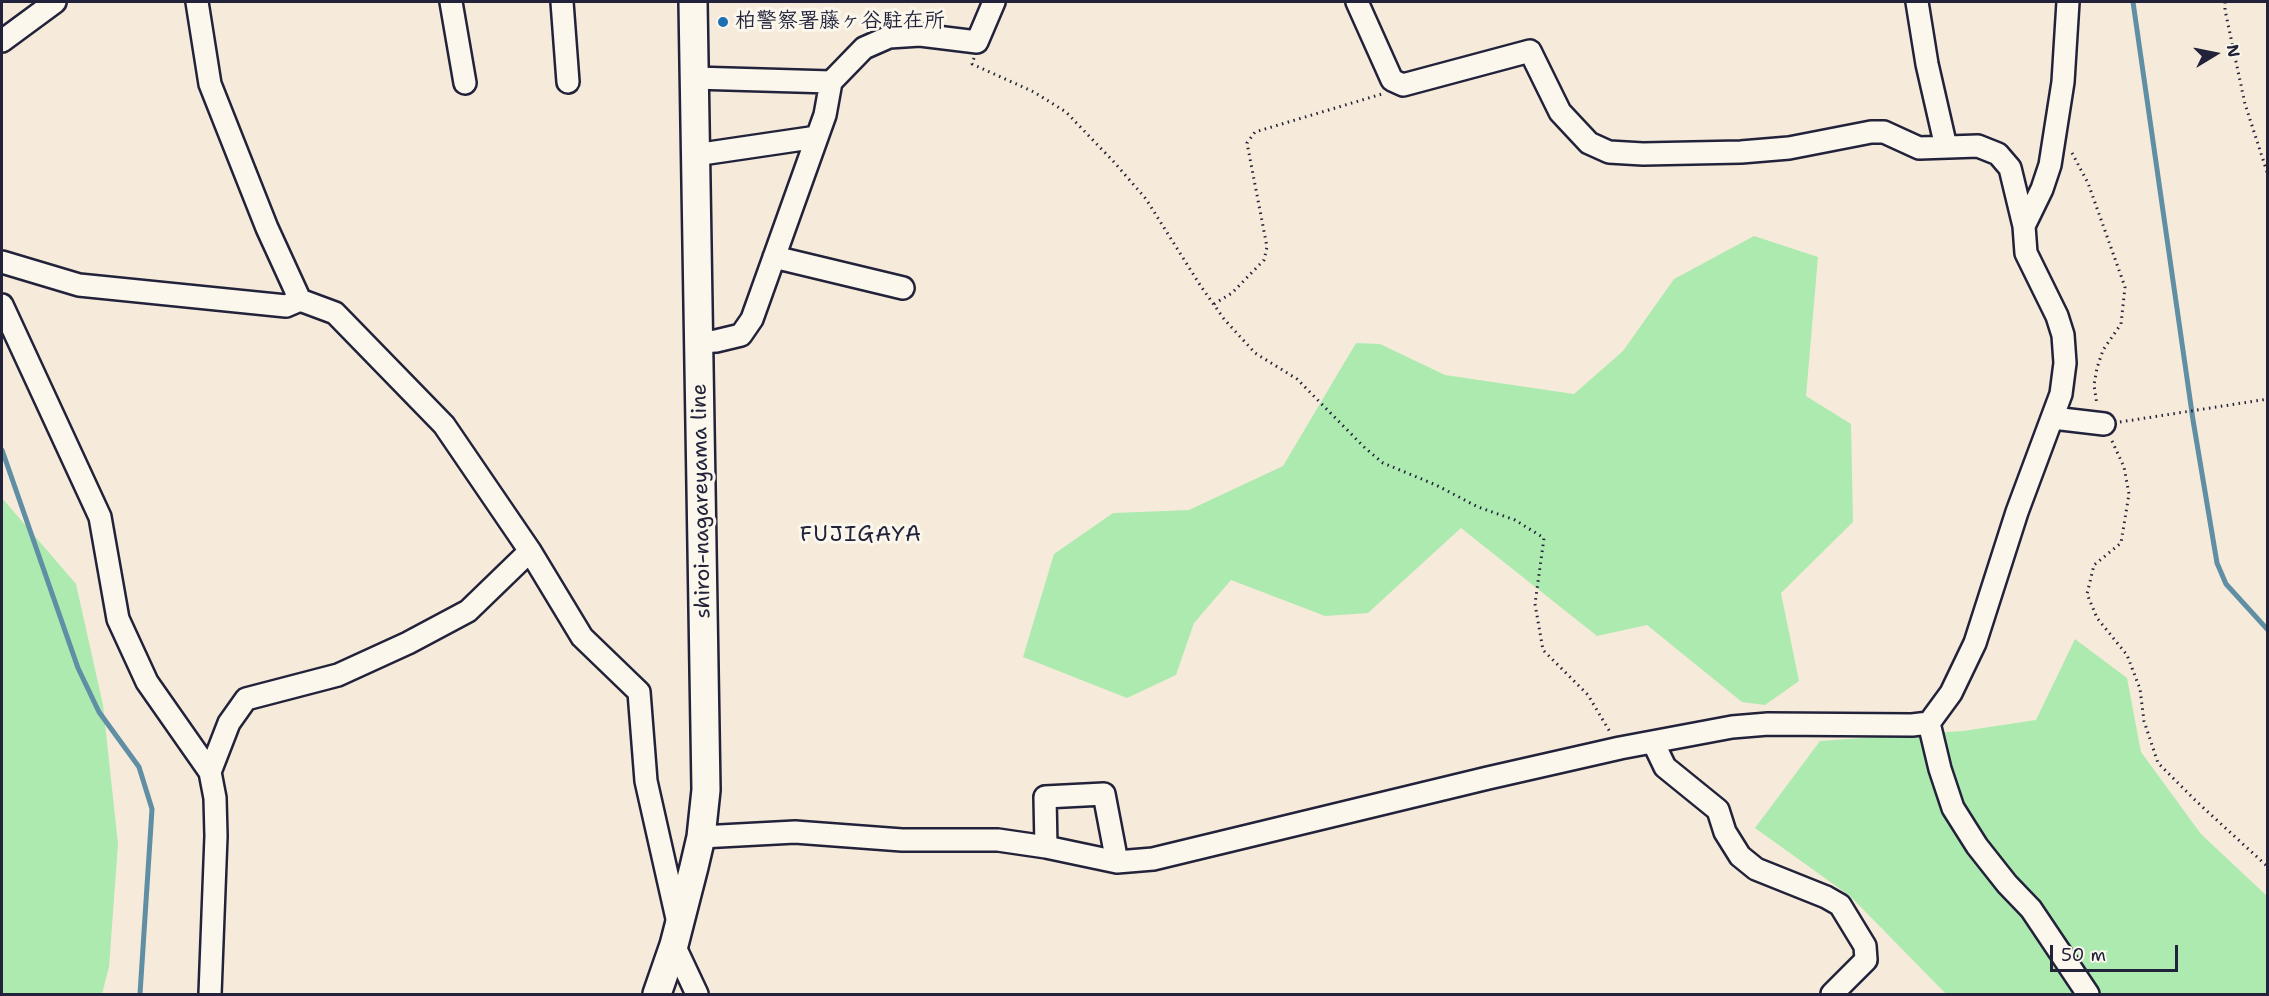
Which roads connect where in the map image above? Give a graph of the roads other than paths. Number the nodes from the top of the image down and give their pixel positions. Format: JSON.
{"nodes":[{"id":1,"x":55,"y":2,"type":"edge"},
{"id":2,"x":197,"y":2,"type":"edge"},
{"id":3,"x":451,"y":2,"type":"edge"},
{"id":4,"x":562,"y":2,"type":"edge"},
{"id":5,"x":693,"y":2,"type":"edge"},
{"id":6,"x":994,"y":2,"type":"edge"},
{"id":7,"x":1357,"y":2,"type":"edge"},
{"id":8,"x":1917,"y":2,"type":"edge"},
{"id":9,"x":2068,"y":2,"type":"edge"},
{"id":10,"x":2,"y":41,"type":"edge"},
{"id":11,"x":694,"y":78,"type":"junction"},
{"id":12,"x":568,"y":82,"type":"dead end"},
{"id":13,"x":831,"y":82,"type":"junction"},
{"id":14,"x":465,"y":83,"type":"dead end"},
{"id":15,"x":817,"y":137,"type":"junction"},
{"id":16,"x":1946,"y":147,"type":"junction"},
{"id":17,"x":695,"y":155,"type":"junction"},
{"id":18,"x":2024,"y":226,"type":"junction"},
{"id":19,"x":774,"y":257,"type":"junction"},
{"id":20,"x":2,"y":262,"type":"edge"},
{"id":21,"x":903,"y":288,"type":"dead end"},
{"id":22,"x":300,"y":300,"type":"junction"},
{"id":23,"x":2,"y":305,"type":"edge"},
{"id":24,"x":699,"y":342,"type":"junction"},
{"id":25,"x":2053,"y":418,"type":"junction"},
{"id":26,"x":2104,"y":424,"type":"road end"},
{"id":27,"x":530,"y":551,"type":"junction"},
{"id":28,"x":1929,"y":723,"type":"junction"},
{"id":29,"x":1653,"y":742,"type":"junction"},
{"id":30,"x":210,"y":772,"type":"junction"},
{"id":31,"x":701,"y":837,"type":"junction"},
{"id":32,"x":1046,"y":847,"type":"junction"},
{"id":33,"x":1117,"y":862,"type":"junction"},
{"id":34,"x":677,"y":936,"type":"junction"},
{"id":35,"x":210,"y":994,"type":"edge"},
{"id":36,"x":657,"y":994,"type":"edge"},
{"id":37,"x":697,"y":994,"type":"edge"},
{"id":38,"x":1832,"y":994,"type":"edge"},
{"id":39,"x":2088,"y":994,"type":"edge"}],
"edges":[{"from":1,"to":10,"type":"street"},
{"from":2,"to":22,"type":"street"},
{"from":3,"to":14,"type":"street"},
{"from":4,"to":12,"type":"street"},
{"from":5,"to":11,"type":"main road","name":"shiroi-nagareyama line"},
{"from":6,"to":13,"type":"street"},
{"from":7,"to":16,"type":"street"},
{"from":8,"to":16,"type":"street"},
{"from":9,"to":18,"type":"street"},
{"from":11,"to":13,"type":"street"},
{"from":11,"to":17,"type":"main road","name":"shiroi-nagareyama line"},
{"from":13,"to":15,"type":"street"},
{"from":15,"to":17,"type":"street"},
{"from":15,"to":19,"type":"street"},
{"from":16,"to":18,"type":"street"},
{"from":17,"to":24,"type":"main road","name":"shiroi-nagareyama line"},
{"from":18,"to":25,"type":"street"},
{"from":19,"to":21,"type":"street"},
{"from":19,"to":24,"type":"street"},
{"from":20,"to":22,"type":"street"},
{"from":22,"to":27,"type":"street"},
{"from":23,"to":30,"type":"street"},
{"from":24,"to":31,"type":"main road","name":"shiroi-nagareyama line"},
{"from":25,"to":26,"type":"street"},
{"from":25,"to":28,"type":"street"},
{"from":27,"to":30,"type":"street"},
{"from":27,"to":34,"type":"street"},
{"from":28,"to":29,"type":"street"},
{"from":28,"to":39,"type":"street"},
{"from":29,"to":33,"type":"street"},
{"from":29,"to":38,"type":"street"},
{"from":30,"to":35,"type":"street"},
{"from":31,"to":32,"type":"street"},
{"from":31,"to":34,"type":"main road","name":"shiroi-nagareyama line"},
{"from":32,"to":33,"type":"street"},
{"from":32,"to":33,"type":"street"},
{"from":34,"to":36,"type":"main road","name":"shiroi-nagareyama line"},
{"from":34,"to":37,"type":"street"}]}
